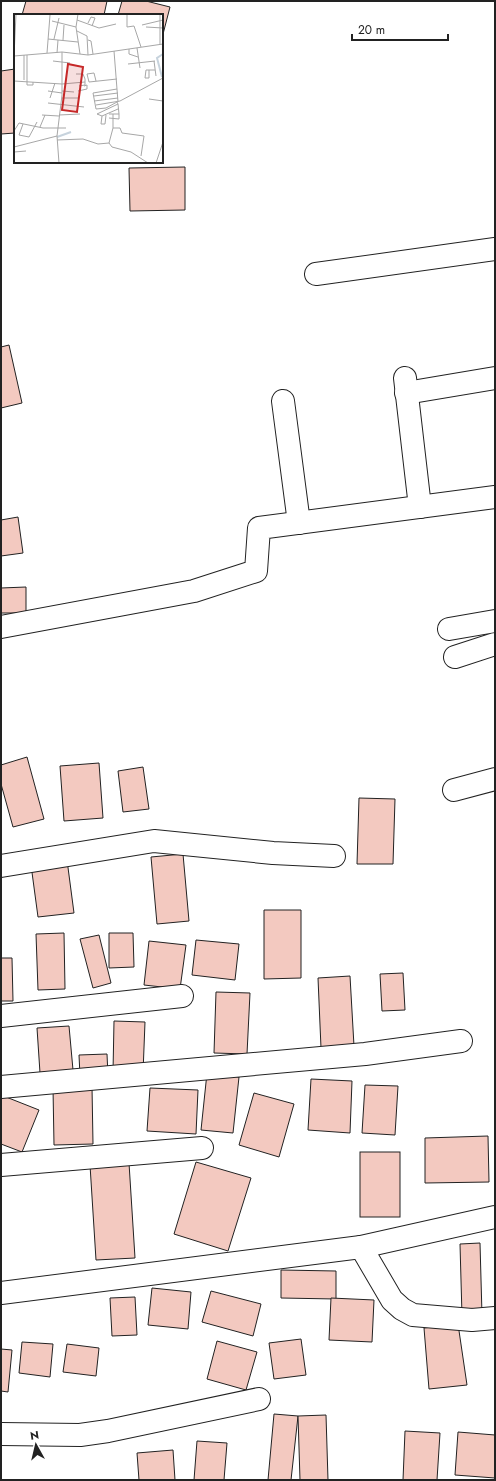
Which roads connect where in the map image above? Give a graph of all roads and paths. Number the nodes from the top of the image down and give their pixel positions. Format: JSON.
{"nodes":[{"id":1,"x":495,"y":249,"type":"edge"},
{"id":2,"x":316,"y":274,"type":"dead end"},
{"id":3,"x":495,"y":378,"type":"edge"},
{"id":4,"x":283,"y":402,"type":"dead end"},
{"id":5,"x":495,"y":497,"type":"edge"},
{"id":6,"x":420,"y":507,"type":"junction"},
{"id":7,"x":299,"y":523,"type":"junction"},
{"id":8,"x":495,"y":621,"type":"edge"},
{"id":9,"x":1,"y":628,"type":"edge"},
{"id":10,"x":449,"y":629,"type":"dead end"},
{"id":11,"x":495,"y":644,"type":"edge"},
{"id":12,"x":455,"y":657,"type":"dead end"},
{"id":13,"x":495,"y":779,"type":"edge"},
{"id":14,"x":454,"y":790,"type":"dead end"},
{"id":15,"x":334,"y":856,"type":"dead end"},
{"id":16,"x":1,"y":866,"type":"edge"},
{"id":17,"x":182,"y":996,"type":"dead end"},
{"id":18,"x":1,"y":1016,"type":"edge"},
{"id":19,"x":461,"y":1040,"type":"dead end"},
{"id":20,"x":1,"y":1087,"type":"edge"},
{"id":21,"x":202,"y":1148,"type":"dead end"},
{"id":22,"x":1,"y":1165,"type":"edge"},
{"id":23,"x":495,"y":1217,"type":"edge"},
{"id":24,"x":361,"y":1247,"type":"junction"},
{"id":25,"x":1,"y":1293,"type":"edge"},
{"id":26,"x":495,"y":1318,"type":"edge"},
{"id":27,"x":259,"y":1399,"type":"dead end"},
{"id":28,"x":1,"y":1434,"type":"edge"}],
"edges":[{"from":1,"to":2,"type":"street"},
{"from":3,"to":6,"type":"street"},
{"from":4,"to":7,"type":"street"},
{"from":5,"to":6,"type":"street"},
{"from":6,"to":7,"type":"street"},
{"from":7,"to":9,"type":"street"},
{"from":8,"to":10,"type":"street"},
{"from":11,"to":12,"type":"street"},
{"from":13,"to":14,"type":"street"},
{"from":15,"to":16,"type":"street"},
{"from":17,"to":18,"type":"street"},
{"from":19,"to":20,"type":"street"},
{"from":21,"to":22,"type":"street"},
{"from":23,"to":24,"type":"street"},
{"from":24,"to":25,"type":"street"},
{"from":24,"to":26,"type":"street"},
{"from":27,"to":28,"type":"street"}]}
